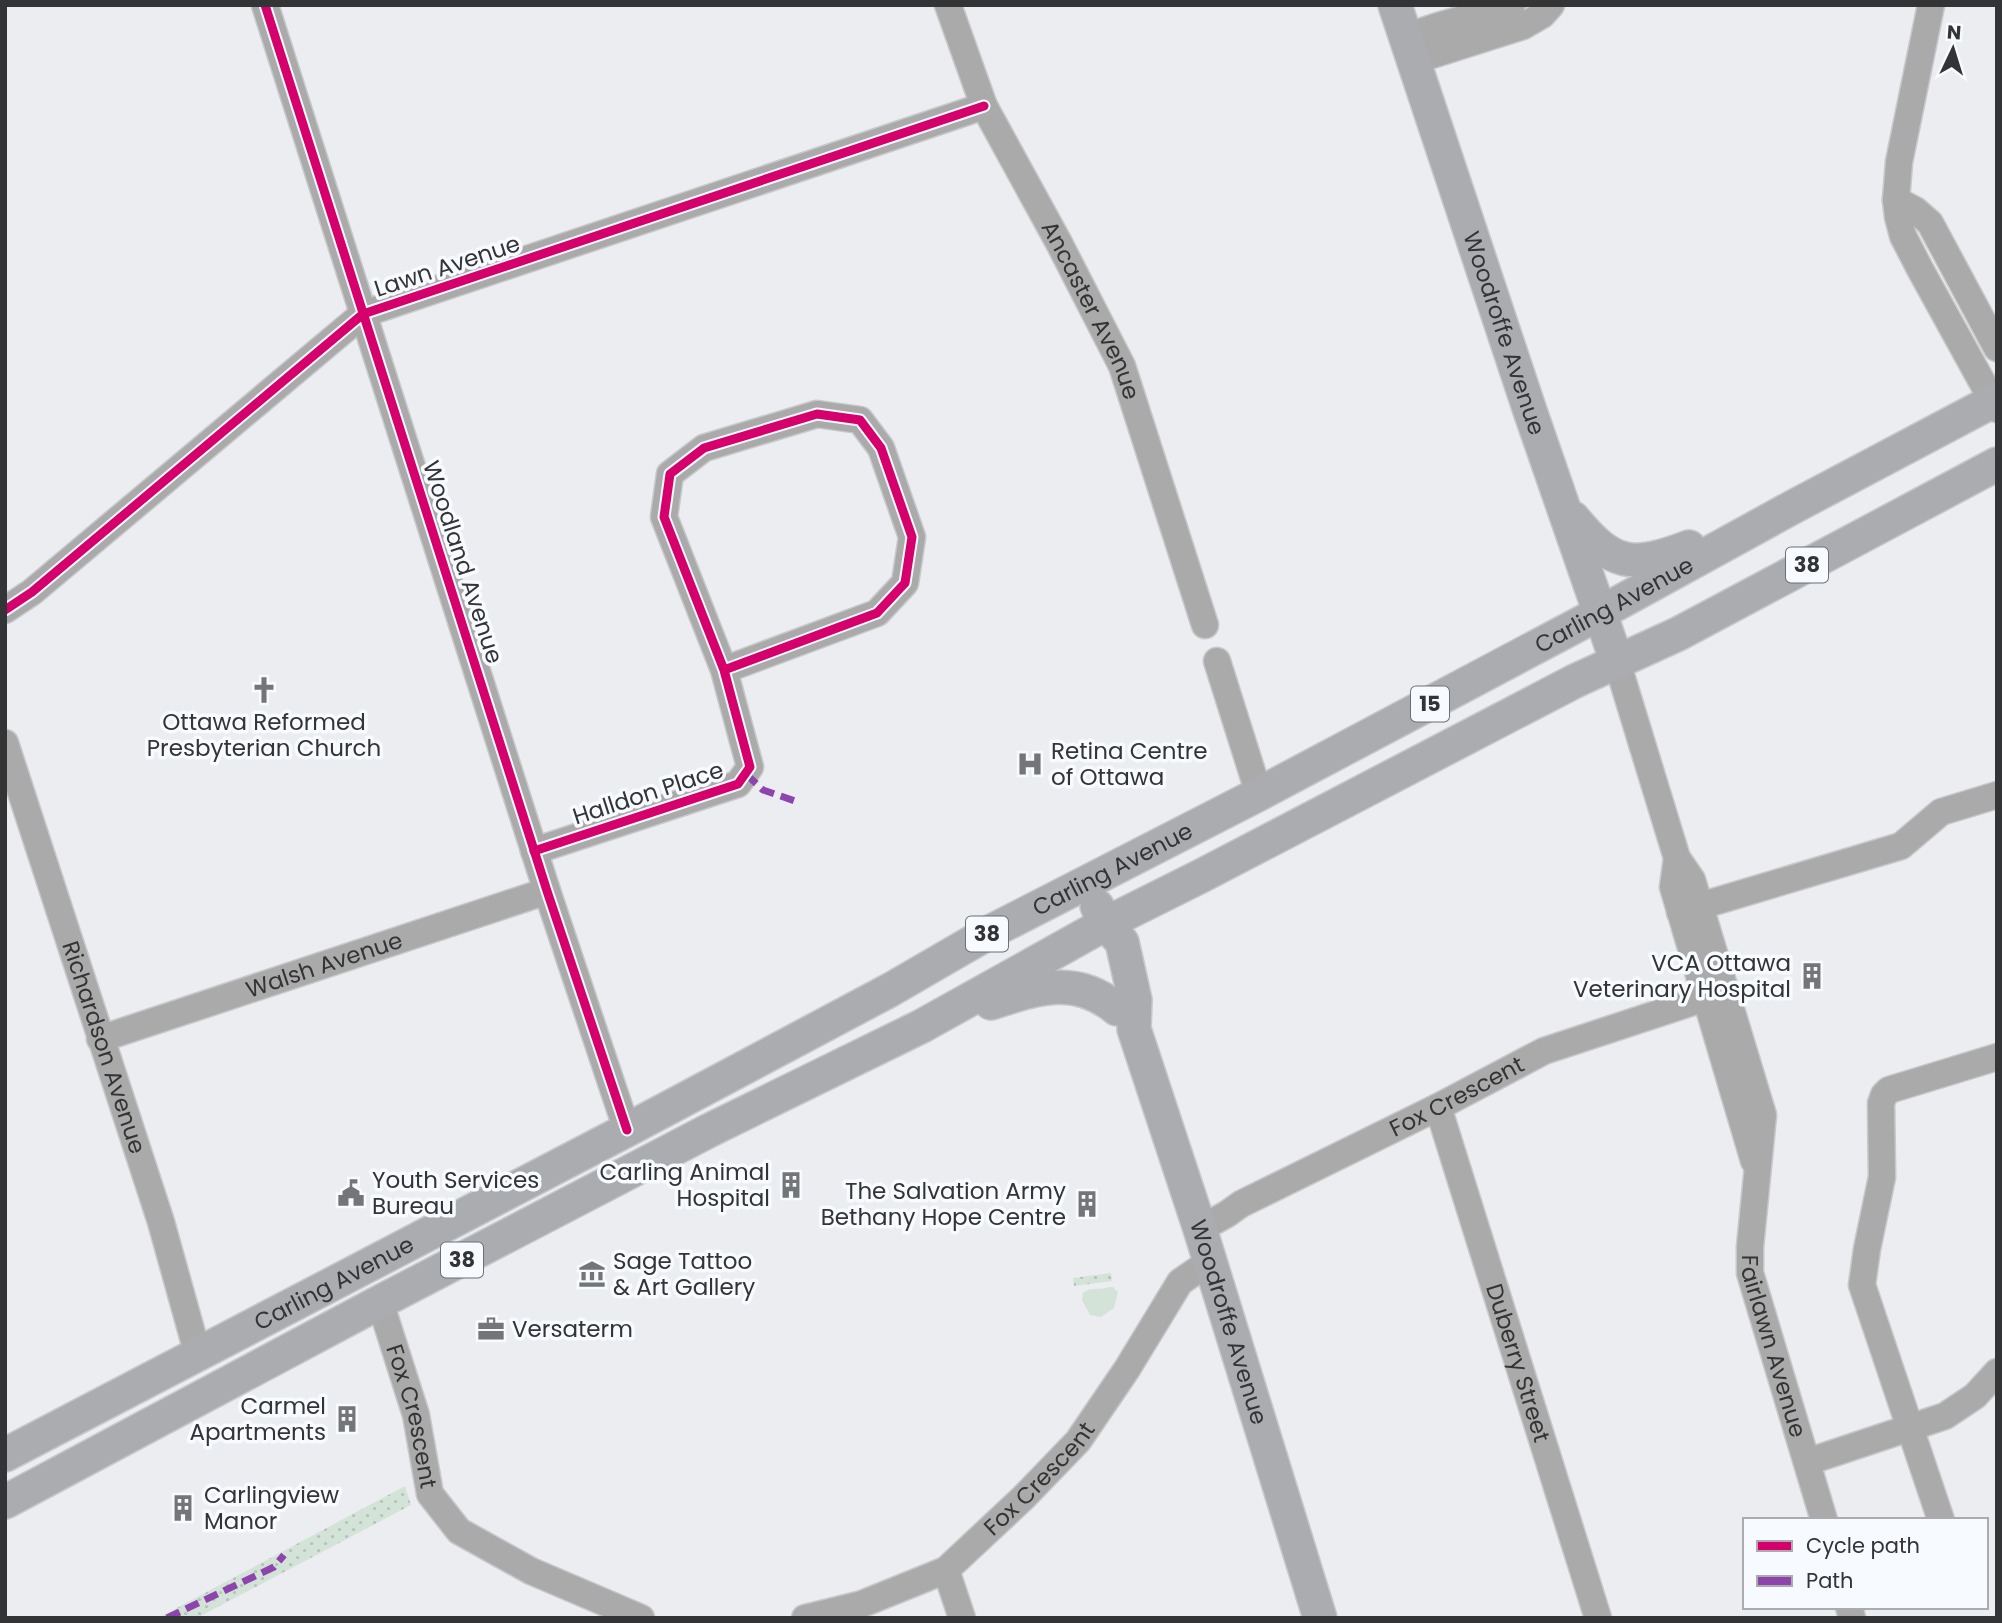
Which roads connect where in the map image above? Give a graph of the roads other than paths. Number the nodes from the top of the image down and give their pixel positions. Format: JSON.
{"nodes":[{"id":1,"x":265,"y":5,"type":"edge"},
{"id":2,"x":948,"y":5,"type":"edge"},
{"id":3,"x":1395,"y":5,"type":"edge"},
{"id":4,"x":1512,"y":5,"type":"edge"},
{"id":5,"x":1551,"y":5,"type":"edge"},
{"id":6,"x":1931,"y":5,"type":"edge"},
{"id":7,"x":1409,"y":49,"type":"junction"},
{"id":8,"x":984,"y":106,"type":"junction"},
{"id":9,"x":1896,"y":200,"type":"junction"},
{"id":10,"x":363,"y":314,"type":"junction"},
{"id":11,"x":1997,"y":348,"type":"edge"},
{"id":12,"x":1995,"y":403,"type":"edge"},
{"id":13,"x":1997,"y":464,"type":"edge"},
{"id":14,"x":1793,"y":507,"type":"junction"},
{"id":15,"x":1564,"y":508,"type":"junction"},
{"id":16,"x":5,"y":610,"type":"edge"},
{"id":17,"x":1600,"y":613,"type":"junction"},
{"id":18,"x":1205,"y":625,"type":"dead end"},
{"id":19,"x":1217,"y":661,"type":"dead end"},
{"id":20,"x":1617,"y":662,"type":"junction"},
{"id":21,"x":724,"y":670,"type":"junction"},
{"id":22,"x":5,"y":743,"type":"edge"},
{"id":23,"x":1259,"y":794,"type":"junction"},
{"id":24,"x":1997,"y":795,"type":"edge"},
{"id":25,"x":534,"y":851,"type":"junction"},
{"id":26,"x":1087,"y":883,"type":"junction"},
{"id":27,"x":547,"y":891,"type":"junction"},
{"id":28,"x":1690,"y":909,"type":"junction"},
{"id":29,"x":1105,"y":924,"type":"junction"},
{"id":30,"x":1714,"y":993,"type":"junction"},
{"id":31,"x":1126,"y":1019,"type":"junction"},
{"id":32,"x":922,"y":1026,"type":"junction"},
{"id":33,"x":100,"y":1039,"type":"junction"},
{"id":34,"x":1997,"y":1057,"type":"edge"},
{"id":35,"x":1438,"y":1107,"type":"junction"},
{"id":36,"x":627,"y":1130,"type":"junction"},
{"id":37,"x":1199,"y":1229,"type":"junction"},
{"id":38,"x":1209,"y":1262,"type":"junction"},
{"id":39,"x":380,"y":1303,"type":"junction"},
{"id":40,"x":198,"y":1354,"type":"junction"},
{"id":41,"x":1997,"y":1372,"type":"edge"},
{"id":42,"x":1909,"y":1428,"type":"junction"},
{"id":43,"x":5,"y":1455,"type":"edge"},
{"id":44,"x":1807,"y":1462,"type":"junction"},
{"id":45,"x":5,"y":1502,"type":"edge"},
{"id":46,"x":1823,"y":1518,"type":"edge"},
{"id":47,"x":1940,"y":1518,"type":"edge"},
{"id":48,"x":946,"y":1570,"type":"junction"},
{"id":49,"x":628,"y":1615,"type":"edge"},
{"id":50,"x":805,"y":1618,"type":"edge"},
{"id":51,"x":962,"y":1618,"type":"edge"},
{"id":52,"x":1320,"y":1618,"type":"edge"},
{"id":53,"x":1598,"y":1618,"type":"edge"}],
"edges":[{"from":1,"to":10,"type":"street","name":"Woodland Avenue"},
{"from":2,"to":8,"type":"street","name":"Ancaster Avenue"},
{"from":3,"to":7,"type":"main road","name":"Woodroffe Avenue"},
{"from":4,"to":7,"type":"street"},
{"from":5,"to":7,"type":"street"},
{"from":6,"to":9,"type":"street"},
{"from":7,"to":15,"type":"main road","name":"Woodroffe Avenue"},
{"from":8,"to":10,"type":"street","name":"Lawn Avenue"},
{"from":8,"to":18,"type":"street","name":"Ancaster Avenue"},
{"from":9,"to":11,"type":"street"},
{"from":9,"to":12,"type":"street"},
{"from":10,"to":16,"type":"street","name":"Lawn Avenue"},
{"from":10,"to":25,"type":"street","name":"Woodland Avenue"},
{"from":12,"to":14,"type":"main road","name":"Carling Avenue","number":"38"},
{"from":13,"to":20,"type":"main road","name":"Carling Avenue","number":"38"},
{"from":14,"to":15,"type":"main road"},
{"from":14,"to":17,"type":"main road","name":"Carling Avenue","number":"38"},
{"from":15,"to":17,"type":"main road","name":"Woodroffe Avenue"},
{"from":17,"to":20,"type":"main road","name":"Woodroffe Avenue"},
{"from":17,"to":23,"type":"main road","name":"Carling Avenue","number":"15"},
{"from":19,"to":23,"type":"street"},
{"from":20,"to":28,"type":"street","name":"Fairlawn Avenue"},
{"from":20,"to":29,"type":"main road","name":"Carling Avenue","number":"15"},
{"from":21,"to":21,"type":"street","name":"Halldon Place"},
{"from":21,"to":25,"type":"street","name":"Halldon Place"},
{"from":22,"to":33,"type":"street","name":"Richardson Avenue"},
{"from":23,"to":26,"type":"main road","name":"Carling Avenue","number":"15"},
{"from":24,"to":28,"type":"street"},
{"from":25,"to":27,"type":"street","name":"Woodland Avenue"},
{"from":26,"to":29,"type":"main road","name":"Woodroffe Avenue"},
{"from":26,"to":36,"type":"main road","name":"Carling Avenue","number":"38"},
{"from":27,"to":33,"type":"street","name":"Walsh Avenue"},
{"from":27,"to":36,"type":"street","name":"Woodland Avenue"},
{"from":28,"to":30,"type":"street","name":"Fairlawn Avenue"},
{"from":29,"to":31,"type":"main road","name":"Woodroffe Avenue"},
{"from":29,"to":32,"type":"main road","name":"Carling Avenue","number":"38"},
{"from":30,"to":35,"type":"street","name":"Fox Crescent"},
{"from":30,"to":44,"type":"street","name":"Fairlawn Avenue"},
{"from":31,"to":32,"type":"main road"},
{"from":31,"to":37,"type":"main road","name":"Woodroffe Avenue"},
{"from":32,"to":39,"type":"main road","name":"Carling Avenue","number":"38"},
{"from":33,"to":40,"type":"street","name":"Richardson Avenue"},
{"from":34,"to":42,"type":"street"},
{"from":35,"to":37,"type":"street","name":"Fox Crescent"},
{"from":35,"to":53,"type":"street","name":"Duberry Street"},
{"from":36,"to":40,"type":"main road","name":"Carling Avenue","number":"38"},
{"from":37,"to":38,"type":"main road","name":"Woodroffe Avenue"},
{"from":38,"to":48,"type":"street","name":"Fox Crescent"},
{"from":38,"to":52,"type":"main road","name":"Woodroffe Avenue"},
{"from":39,"to":45,"type":"main road","name":"Carling Avenue","number":"38"},
{"from":39,"to":49,"type":"street","name":"Fox Crescent"},
{"from":40,"to":43,"type":"main road","name":"Carling Avenue","number":"38"},
{"from":41,"to":42,"type":"street"},
{"from":42,"to":44,"type":"street"},
{"from":42,"to":47,"type":"street"},
{"from":44,"to":46,"type":"street","name":"Fairlawn Avenue"},
{"from":48,"to":50,"type":"street","name":"Fox Crescent"},
{"from":48,"to":51,"type":"street"}]}
